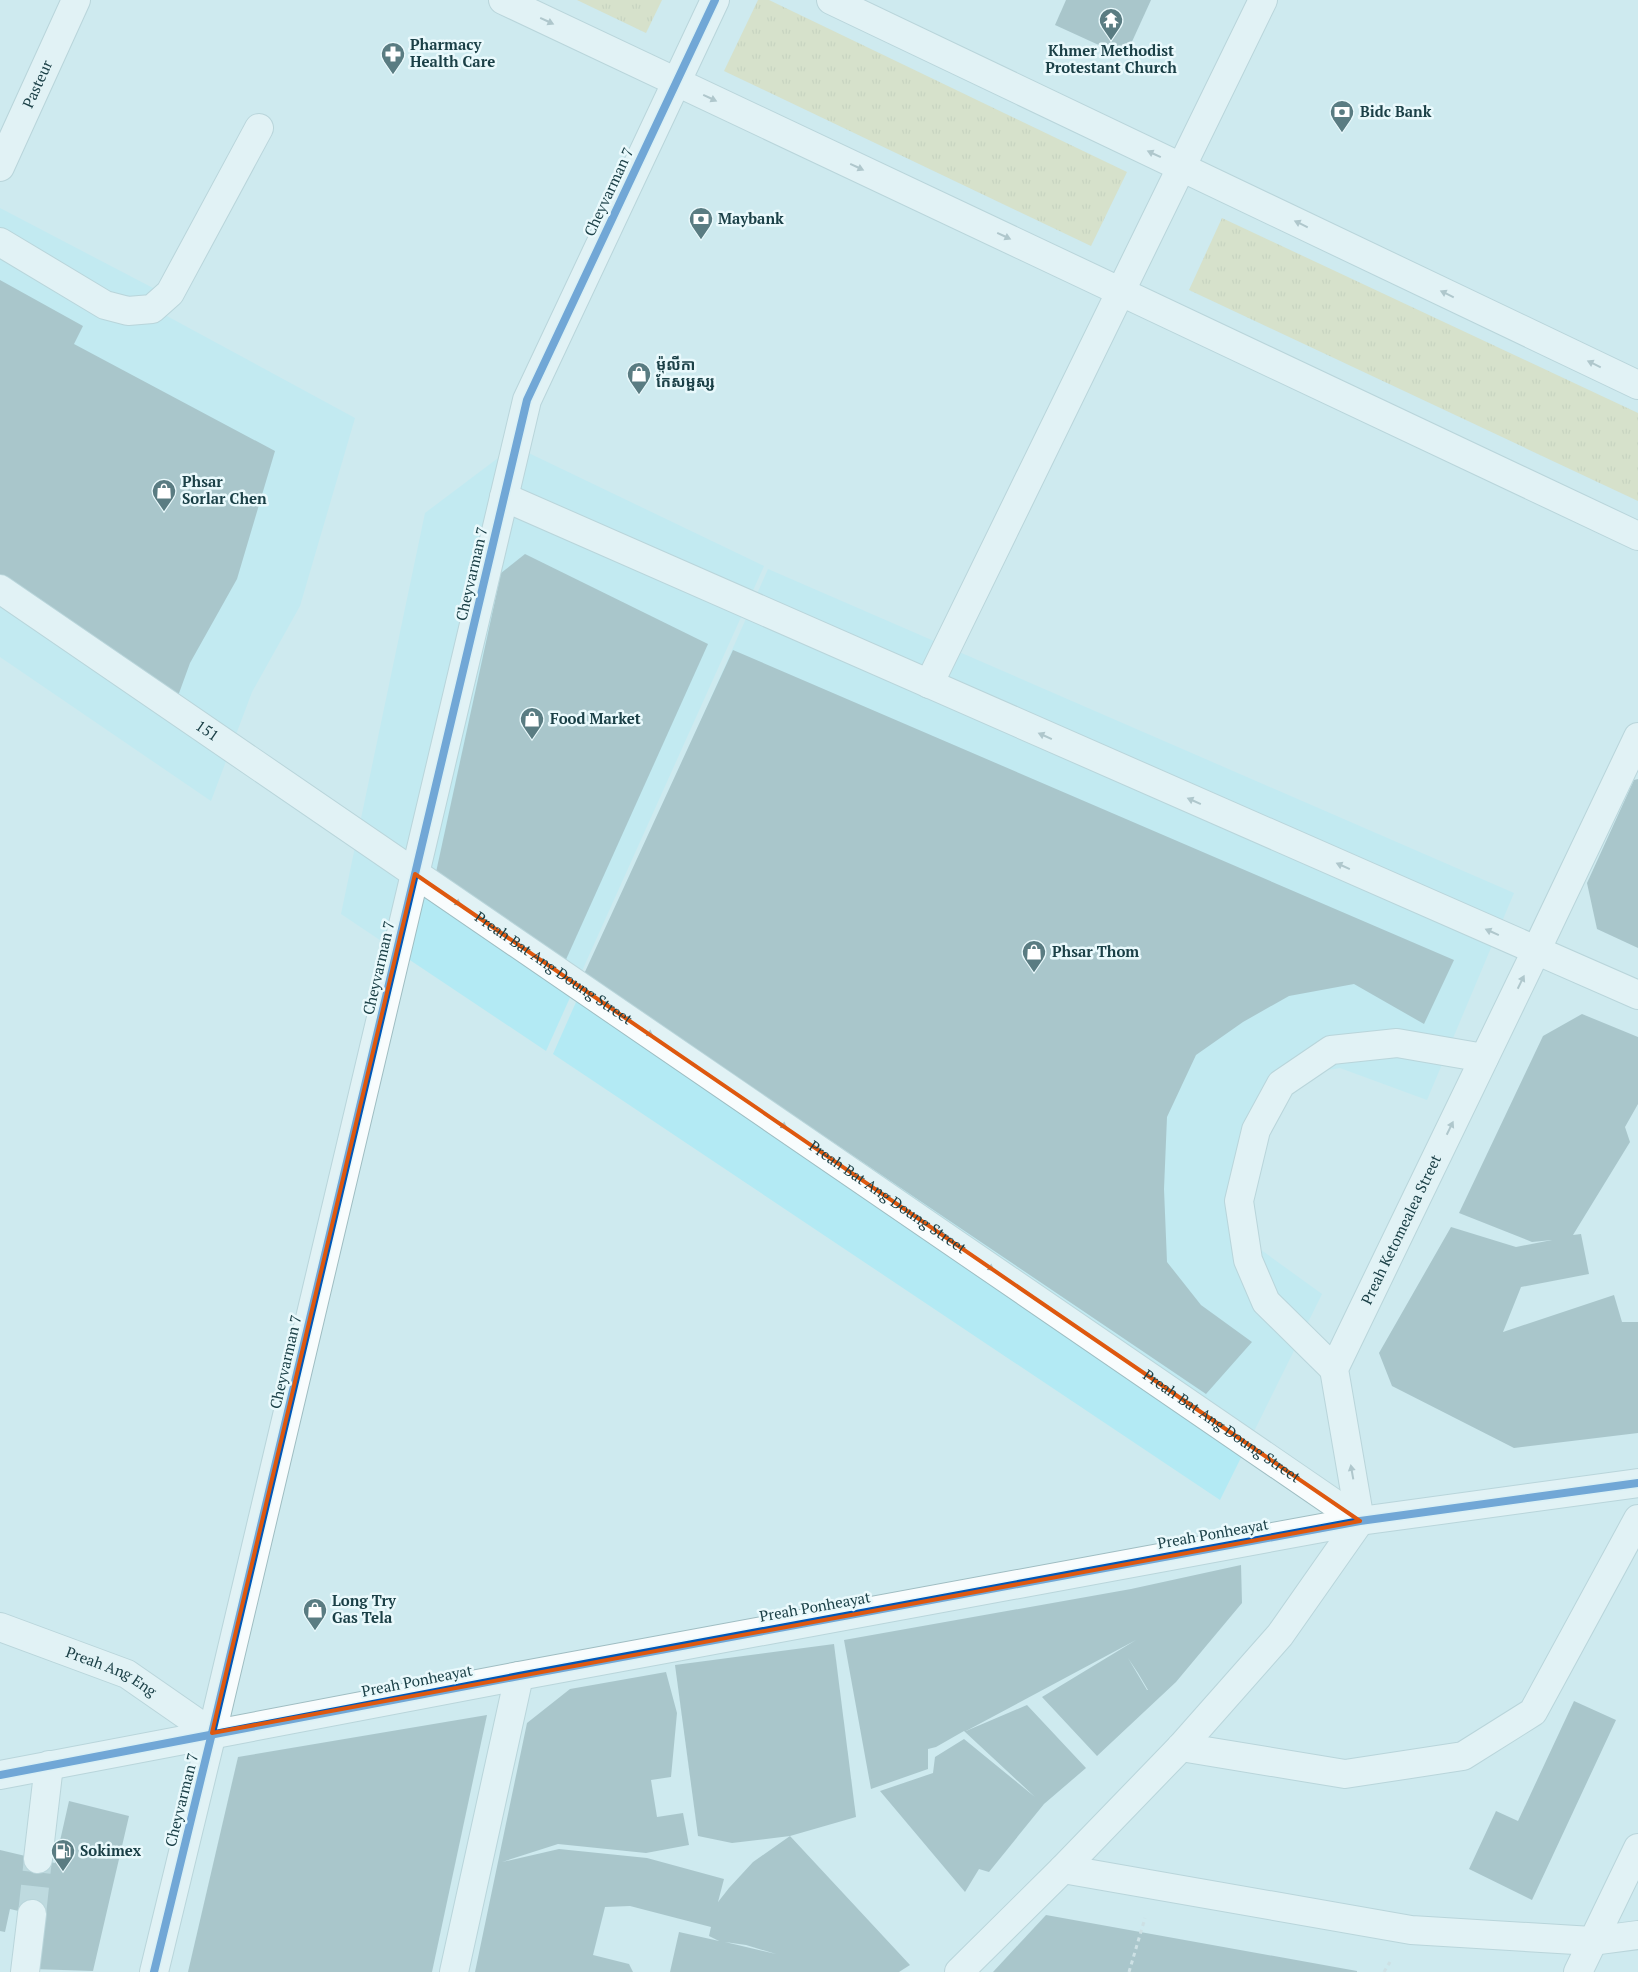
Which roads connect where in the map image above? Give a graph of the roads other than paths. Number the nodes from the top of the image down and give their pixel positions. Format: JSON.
{"nodes":[{"id":1,"x":76,"y":0,"type":"edge"},
{"id":2,"x":503,"y":0,"type":"edge"},
{"id":3,"x":715,"y":0,"type":"edge"},
{"id":4,"x":830,"y":0,"type":"edge"},
{"id":5,"x":1263,"y":0,"type":"edge"},
{"id":6,"x":676,"y":82,"type":"junction"},
{"id":7,"x":259,"y":128,"type":"dead end"},
{"id":8,"x":0,"y":167,"type":"edge"},
{"id":9,"x":1182,"y":167,"type":"junction"},
{"id":10,"x":0,"y":242,"type":"edge"},
{"id":11,"x":1121,"y":291,"type":"junction"},
{"id":12,"x":1638,"y":385,"type":"edge"},
{"id":13,"x":504,"y":497,"type":"junction"},
{"id":14,"x":1638,"y":536,"type":"edge"},
{"id":15,"x":0,"y":589,"type":"edge"},
{"id":16,"x":929,"y":684,"type":"junction"},
{"id":17,"x":1638,"y":737,"type":"edge"},
{"id":18,"x":415,"y":874,"type":"junction"},
{"id":19,"x":1536,"y":951,"type":"junction"},
{"id":20,"x":1638,"y":995,"type":"edge"},
{"id":21,"x":1484,"y":1058,"type":"junction"},
{"id":22,"x":1334,"y":1369,"type":"junction"},
{"id":23,"x":1638,"y":1483,"type":"edge"},
{"id":24,"x":1638,"y":1519,"type":"edge"},
{"id":25,"x":1360,"y":1520,"type":"junction"},
{"id":26,"x":0,"y":1627,"type":"edge"},
{"id":27,"x":519,"y":1676,"type":"junction"},
{"id":28,"x":212,"y":1733,"type":"junction"},
{"id":29,"x":1181,"y":1747,"type":"junction"},
{"id":30,"x":49,"y":1765,"type":"junction"},
{"id":31,"x":0,"y":1774,"type":"edge"},
{"id":32,"x":1638,"y":1848,"type":"edge"},
{"id":33,"x":38,"y":1859,"type":"tunnel mouth"},
{"id":34,"x":1063,"y":1869,"type":"junction"},
{"id":35,"x":32,"y":1914,"type":"tunnel mouth"},
{"id":36,"x":1638,"y":1935,"type":"edge"},
{"id":37,"x":1592,"y":1942,"type":"junction"},
{"id":38,"x":25,"y":1972,"type":"edge"},
{"id":39,"x":154,"y":1972,"type":"edge"},
{"id":40,"x":454,"y":1972,"type":"edge"},
{"id":41,"x":959,"y":1972,"type":"edge"},
{"id":42,"x":1578,"y":1972,"type":"edge"}],
"edges":[{"from":1,"to":8,"type":"street","name":"Pasteur"},
{"from":2,"to":6,"type":"street","one_way":true},
{"from":3,"to":6,"type":"street","name":"Cheyvarman 7"},
{"from":9,"to":4,"type":"street","one_way":true},
{"from":5,"to":9,"type":"street"},
{"from":6,"to":11,"type":"street","one_way":true},
{"from":6,"to":13,"type":"street","name":"Cheyvarman 7"},
{"from":7,"to":10,"type":"street"},
{"from":9,"to":11,"type":"street"},
{"from":12,"to":9,"type":"street","one_way":true},
{"from":11,"to":14,"type":"street"},
{"from":11,"to":16,"type":"street"},
{"from":13,"to":16,"type":"street"},
{"from":13,"to":18,"type":"street","name":"Cheyvarman 7"},
{"from":15,"to":18,"type":"street","name":"151"},
{"from":19,"to":16,"type":"street","one_way":true},
{"from":17,"to":19,"type":"street","name":"Preah Ketomealea Street"},
{"from":18,"to":25,"type":"street","name":"Preah Bat Ang Doung Street","one_way":true},
{"from":18,"to":28,"type":"street","name":"Cheyvarman 7"},
{"from":19,"to":20,"type":"street"},
{"from":21,"to":19,"type":"street","name":"Preah Ketomealea Street","one_way":true},
{"from":22,"to":21,"type":"street","name":"Preah Ketomealea Street","one_way":true},
{"from":21,"to":22,"type":"street"},
{"from":25,"to":22,"type":"street","one_way":true},
{"from":23,"to":25,"type":"street","name":"Preah Ponheayat"},
{"from":24,"to":29,"type":"street"},
{"from":25,"to":27,"type":"street","name":"Preah Ponheayat"},
{"from":25,"to":29,"type":"street"},
{"from":26,"to":28,"type":"street","name":"Preah Ang Eng"},
{"from":27,"to":28,"type":"street","name":"Preah Ponheayat"},
{"from":27,"to":40,"type":"street"},
{"from":28,"to":30,"type":"street","name":"Preah Ponheayat"},
{"from":28,"to":39,"type":"street","name":"Cheyvarman 7"},
{"from":29,"to":34,"type":"street"},
{"from":30,"to":31,"type":"street","name":"Preah Ponheayat"},
{"from":30,"to":33,"type":"street"},
{"from":32,"to":37,"type":"street"},
{"from":34,"to":37,"type":"street"},
{"from":34,"to":41,"type":"street"},
{"from":35,"to":38,"type":"street"},
{"from":36,"to":37,"type":"street"},
{"from":37,"to":42,"type":"street"}]}
